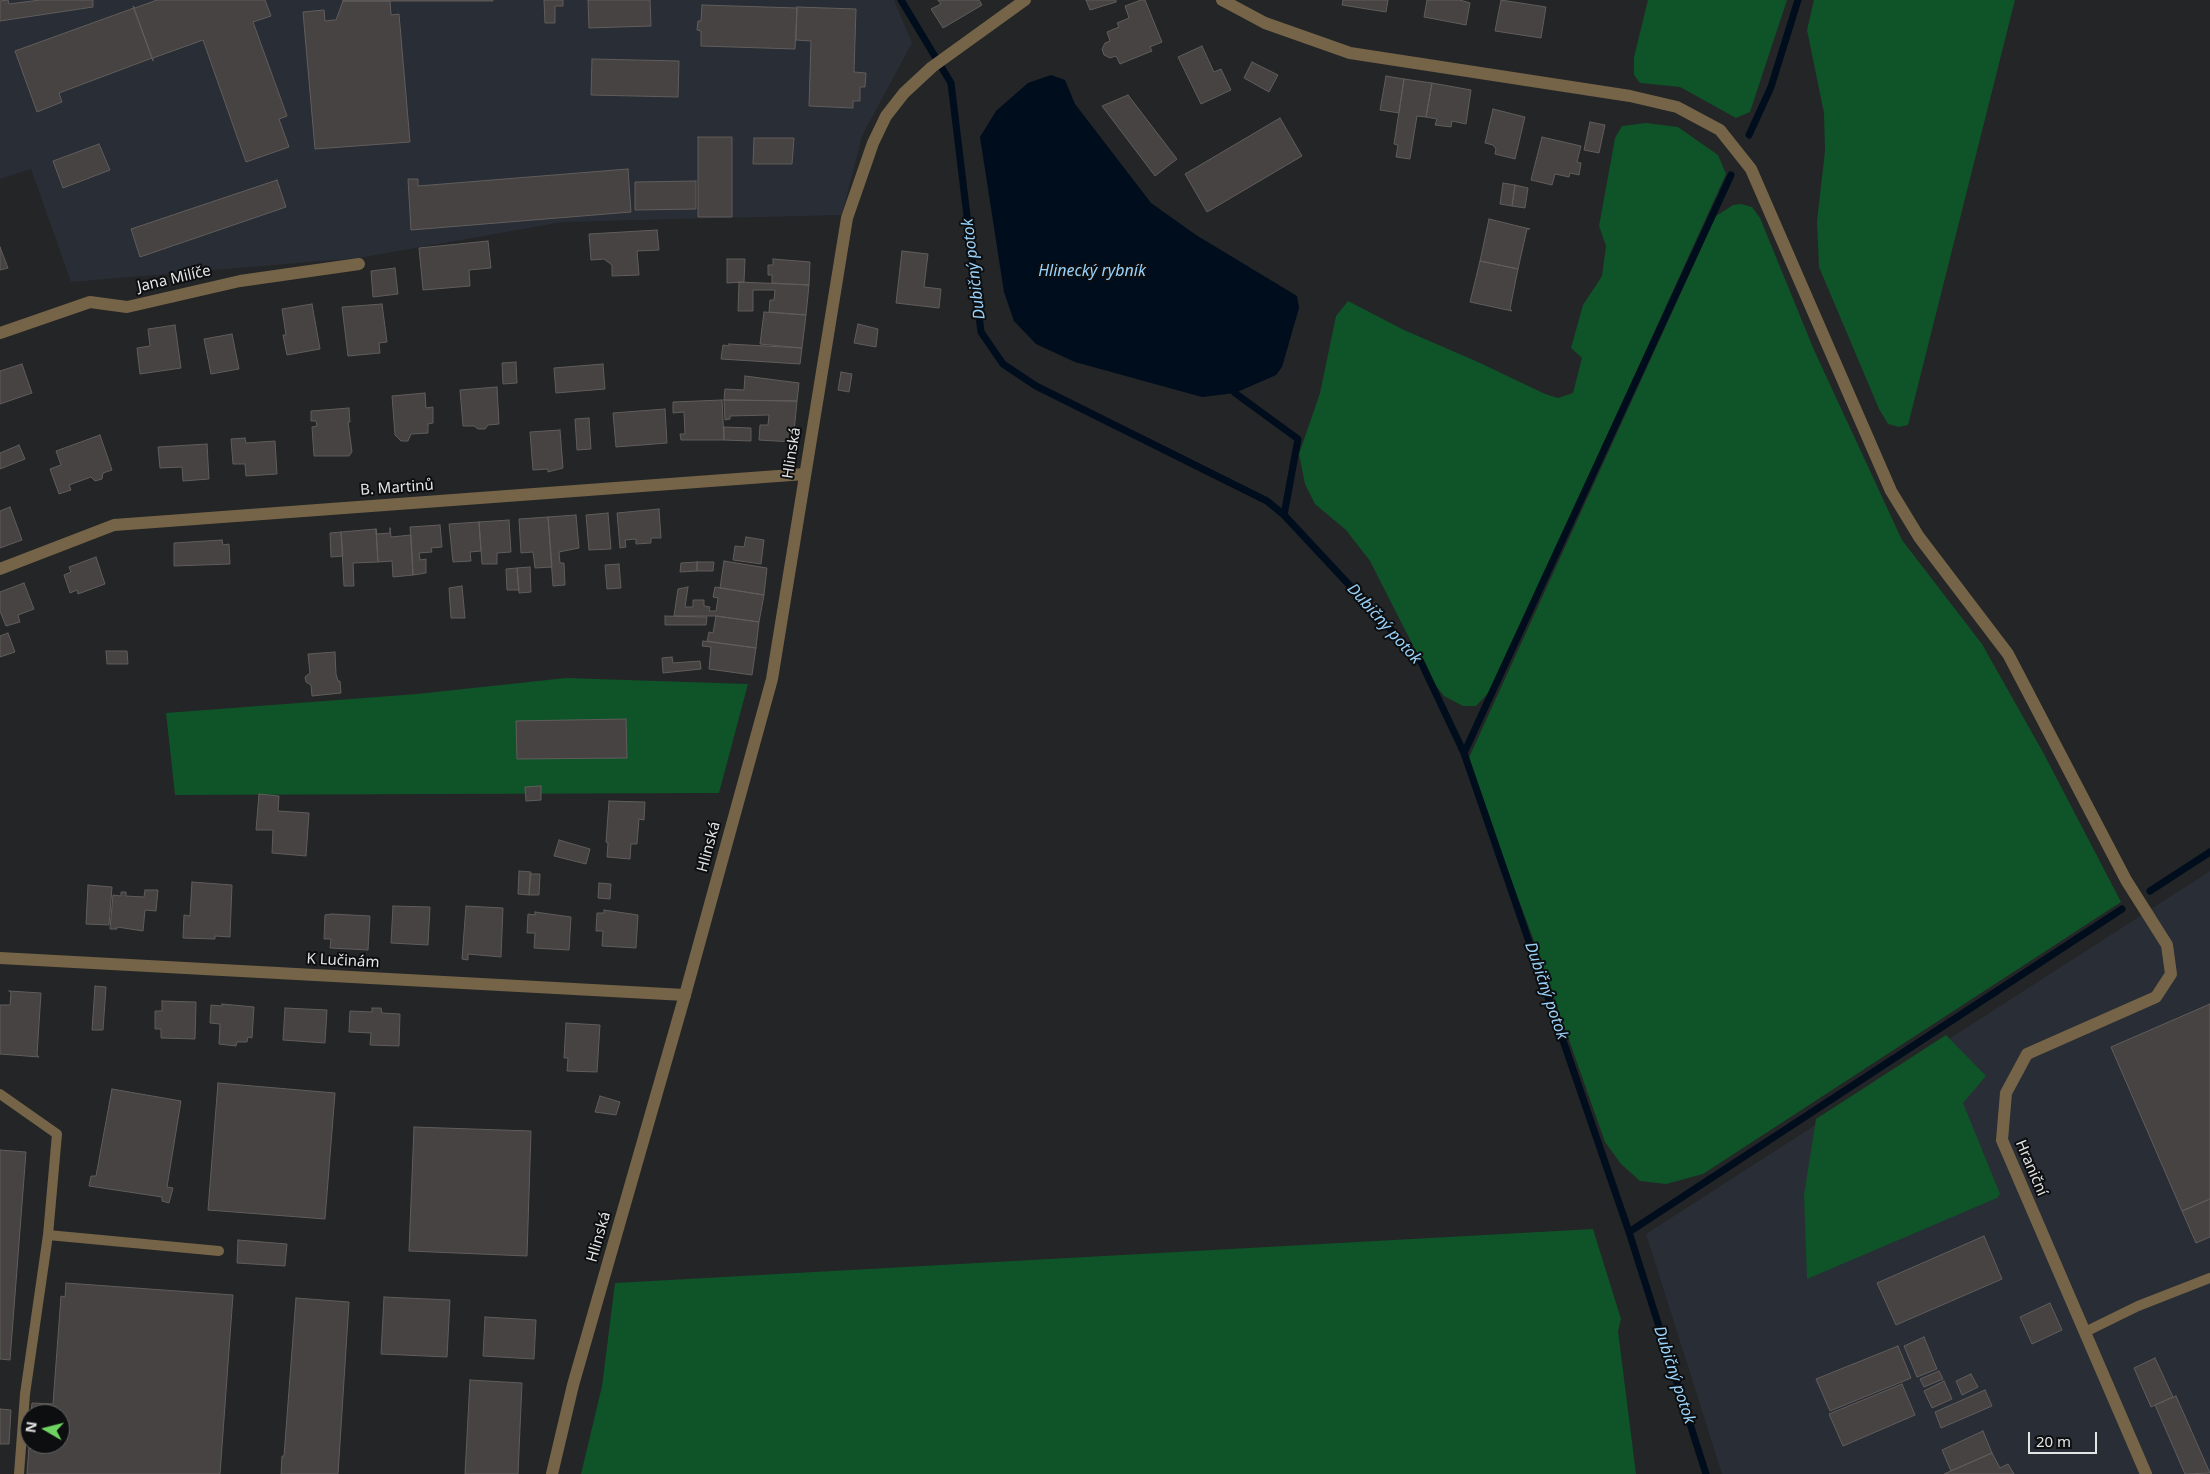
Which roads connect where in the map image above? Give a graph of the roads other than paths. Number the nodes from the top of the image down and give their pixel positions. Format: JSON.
{"nodes":[{"id":1,"x":1025,"y":0,"type":"edge"},
{"id":2,"x":1222,"y":0,"type":"edge"},
{"id":3,"x":360,"y":264,"type":"dead end"},
{"id":4,"x":0,"y":333,"type":"edge"},
{"id":5,"x":805,"y":474,"type":"junction"},
{"id":6,"x":0,"y":569,"type":"edge"},
{"id":7,"x":0,"y":958,"type":"edge"},
{"id":8,"x":685,"y":995,"type":"junction"},
{"id":9,"x":0,"y":1094,"type":"edge"},
{"id":10,"x":48,"y":1236,"type":"junction"},
{"id":11,"x":219,"y":1250,"type":"dead end"},
{"id":12,"x":2210,"y":1278,"type":"edge"},
{"id":13,"x":2085,"y":1332,"type":"junction"},
{"id":14,"x":20,"y":1474,"type":"edge"},
{"id":15,"x":552,"y":1474,"type":"edge"},
{"id":16,"x":2146,"y":1474,"type":"edge"}],
"edges":[{"from":1,"to":5,"type":"street","name":"Hlinská"},
{"from":2,"to":13,"type":"street","name":"Hraniční"},
{"from":3,"to":4,"type":"street","name":"Jana Milíče"},
{"from":5,"to":6,"type":"street","name":"B. Martinů"},
{"from":5,"to":8,"type":"street","name":"Hlinská"},
{"from":7,"to":8,"type":"street","name":"K Lučinám"},
{"from":8,"to":15,"type":"street","name":"Hlinská"},
{"from":9,"to":10,"type":"lane"},
{"from":10,"to":11,"type":"lane"},
{"from":10,"to":14,"type":"lane"},
{"from":12,"to":13,"type":"lane"},
{"from":13,"to":16,"type":"street","name":"Hraniční"}]}
